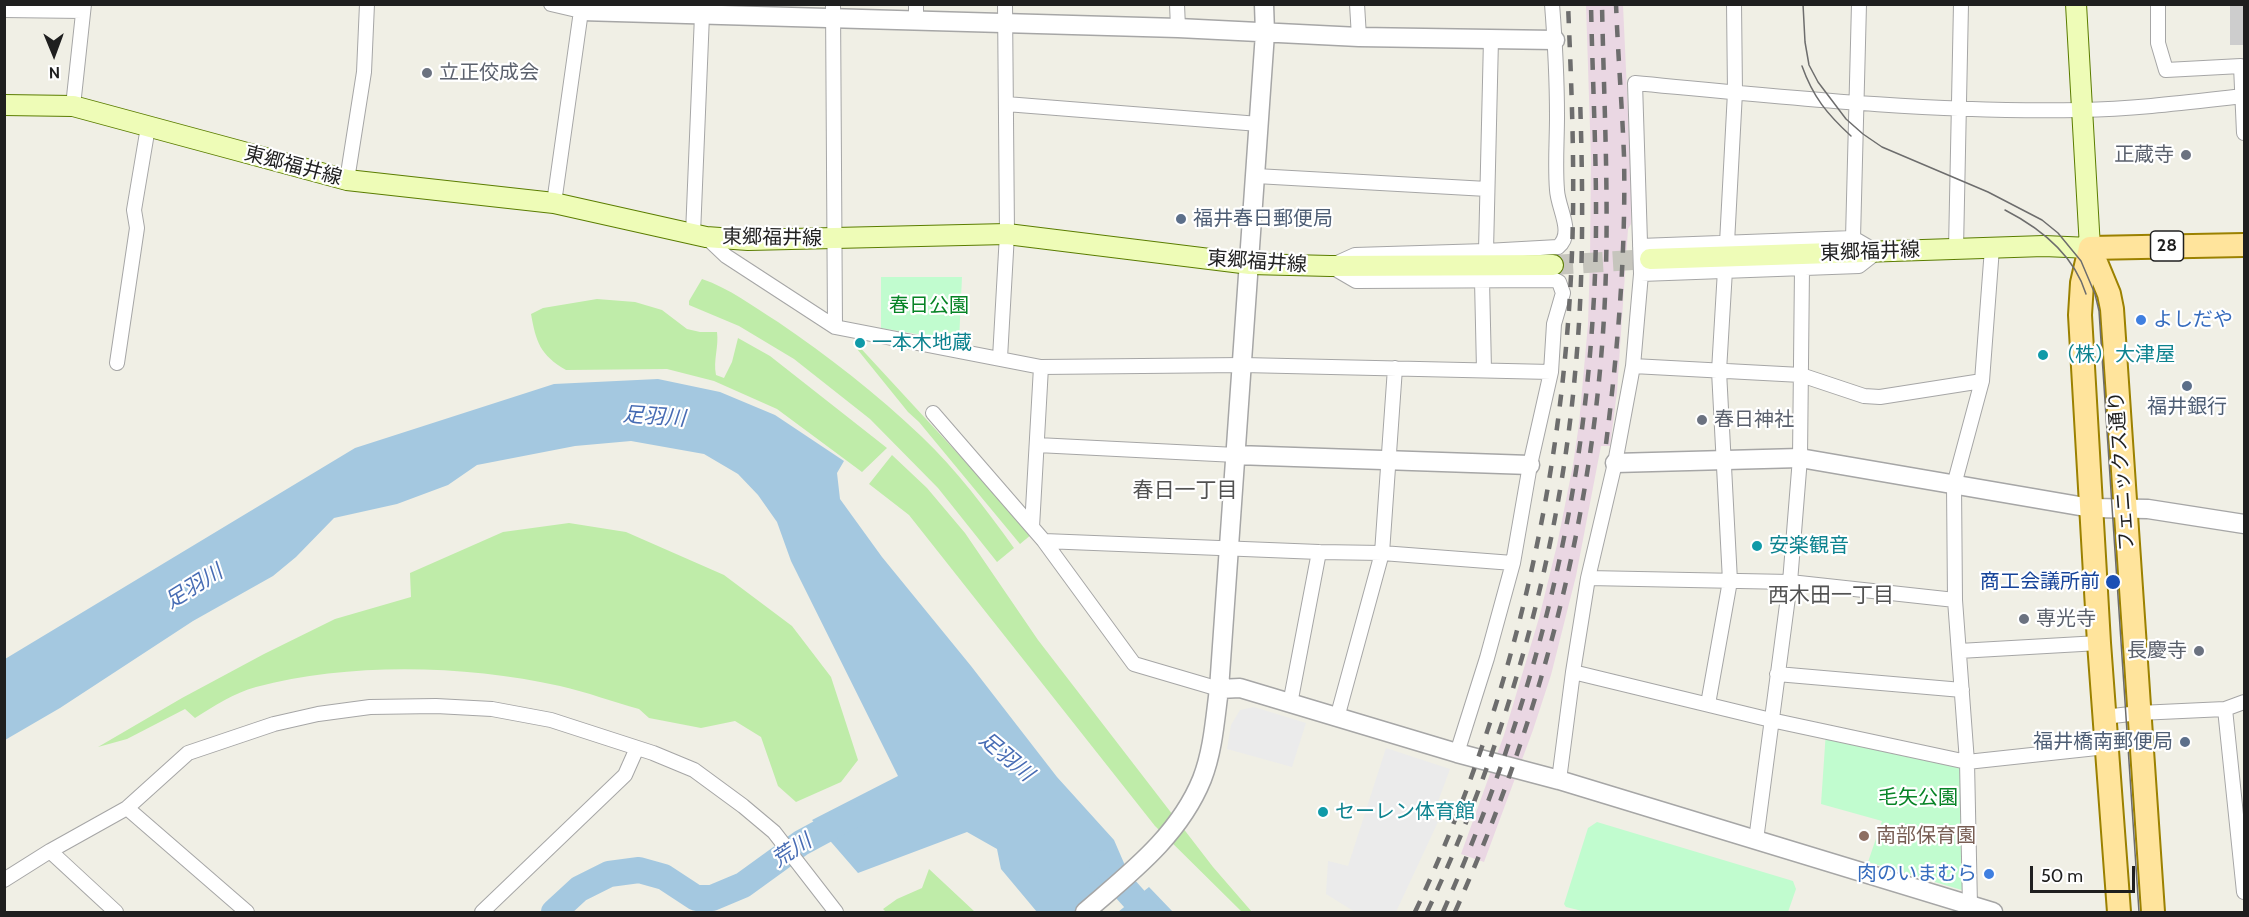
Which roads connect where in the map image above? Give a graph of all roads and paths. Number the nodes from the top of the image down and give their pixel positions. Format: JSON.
{"nodes":[{"id":1,"x":366,"y":4,"type":"edge"},
{"id":2,"x":551,"y":4,"type":"edge"},
{"id":3,"x":1005,"y":4,"type":"edge"},
{"id":4,"x":1177,"y":4,"type":"edge"},
{"id":5,"x":1264,"y":4,"type":"edge"},
{"id":6,"x":1357,"y":4,"type":"edge"},
{"id":7,"x":1552,"y":4,"type":"edge"},
{"id":8,"x":1734,"y":4,"type":"edge"},
{"id":9,"x":1859,"y":4,"type":"edge"},
{"id":10,"x":1961,"y":4,"type":"edge"},
{"id":11,"x":2076,"y":4,"type":"edge"},
{"id":12,"x":2158,"y":4,"type":"edge"},
{"id":13,"x":83,"y":8,"type":"edge"},
{"id":14,"x":584,"y":9,"type":"edge"},
{"id":15,"x":4,"y":10,"type":"edge"},
{"id":16,"x":833,"y":12,"type":"edge"},
{"id":17,"x":916,"y":13,"type":"edge"},
{"id":18,"x":702,"y":15,"type":"junction"},
{"id":19,"x":1005,"y":24,"type":"junction"},
{"id":20,"x":1178,"y":28,"type":"junction"},
{"id":21,"x":1265,"y":33,"type":"junction"},
{"id":22,"x":1359,"y":37,"type":"junction"},
{"id":23,"x":1491,"y":39,"type":"junction"},
{"id":24,"x":1555,"y":40,"type":"junction"},
{"id":25,"x":1735,"y":92,"type":"junction"},
{"id":26,"x":2244,"y":96,"type":"edge"},
{"id":27,"x":1856,"y":102,"type":"junction"},
{"id":28,"x":1005,"y":104,"type":"junction"},
{"id":29,"x":4,"y":105,"type":"edge"},
{"id":30,"x":73,"y":106,"type":"junction"},
{"id":31,"x":1958,"y":109,"type":"junction"},
{"id":32,"x":2083,"y":110,"type":"junction"},
{"id":33,"x":1259,"y":124,"type":"junction"},
{"id":34,"x":148,"y":127,"type":"junction"},
{"id":35,"x":2244,"y":133,"type":"edge"},
{"id":36,"x":1256,"y":176,"type":"junction"},
{"id":37,"x":347,"y":180,"type":"junction"},
{"id":38,"x":1487,"y":189,"type":"junction"},
{"id":39,"x":554,"y":203,"type":"junction"},
{"id":40,"x":1007,"y":234,"type":"junction"},
{"id":41,"x":699,"y":235,"type":"junction"},
{"id":42,"x":1853,"y":238,"type":"junction"},
{"id":43,"x":834,"y":239,"type":"junction"},
{"id":44,"x":1727,"y":243,"type":"junction"},
{"id":45,"x":2244,"y":245,"type":"edge"},
{"id":46,"x":1992,"y":248,"type":"junction"},
{"id":47,"x":2090,"y":248,"type":"junction"},
{"id":48,"x":1956,"y":249,"type":"junction"},
{"id":49,"x":1486,"y":251,"type":"junction"},
{"id":50,"x":1877,"y":252,"type":"junction"},
{"id":51,"x":1644,"y":260,"type":"junction"},
{"id":52,"x":1250,"y":264,"type":"junction"},
{"id":53,"x":1553,"y":265,"type":"tunnel mouth"},
{"id":54,"x":1330,"y":266,"type":"junction"},
{"id":55,"x":1802,"y":268,"type":"junction"},
{"id":56,"x":1725,"y":270,"type":"junction"},
{"id":57,"x":1482,"y":280,"type":"junction"},
{"id":58,"x":835,"y":327,"type":"junction"},
{"id":59,"x":1000,"y":358,"type":"junction"},
{"id":60,"x":117,"y":363,"type":"dead end"},
{"id":61,"x":1243,"y":365,"type":"junction"},
{"id":62,"x":1633,"y":366,"type":"junction"},
{"id":63,"x":1041,"y":367,"type":"junction"},
{"id":64,"x":1395,"y":368,"type":"junction"},
{"id":65,"x":1484,"y":370,"type":"junction"},
{"id":66,"x":1719,"y":371,"type":"junction"},
{"id":67,"x":1551,"y":372,"type":"junction"},
{"id":68,"x":1801,"y":375,"type":"junction"},
{"id":69,"x":1982,"y":381,"type":"junction"},
{"id":70,"x":933,"y":413,"type":"dead end"},
{"id":71,"x":1037,"y":446,"type":"junction"},
{"id":72,"x":1236,"y":455,"type":"junction"},
{"id":73,"x":1800,"y":458,"type":"junction"},
{"id":74,"x":1389,"y":460,"type":"junction"},
{"id":75,"x":1723,"y":460,"type":"junction"},
{"id":76,"x":1615,"y":463,"type":"junction"},
{"id":77,"x":1530,"y":465,"type":"junction"},
{"id":78,"x":1954,"y":485,"type":"junction"},
{"id":79,"x":2125,"y":507,"type":"junction"},
{"id":80,"x":2091,"y":508,"type":"junction"},
{"id":81,"x":2244,"y":524,"type":"edge"},
{"id":82,"x":1032,"y":527,"type":"junction"},
{"id":83,"x":1044,"y":541,"type":"junction"},
{"id":84,"x":1230,"y":548,"type":"junction"},
{"id":85,"x":1319,"y":552,"type":"junction"},
{"id":86,"x":1382,"y":553,"type":"junction"},
{"id":87,"x":1513,"y":563,"type":"junction"},
{"id":88,"x":1588,"y":578,"type":"junction"},
{"id":89,"x":1730,"y":581,"type":"junction"},
{"id":90,"x":1790,"y":582,"type":"junction"},
{"id":91,"x":1955,"y":600,"type":"junction"},
{"id":92,"x":2099,"y":643,"type":"junction"},
{"id":93,"x":1959,"y":651,"type":"junction"},
{"id":94,"x":1573,"y":672,"type":"junction"},
{"id":95,"x":1777,"y":674,"type":"junction"},
{"id":96,"x":1219,"y":689,"type":"junction"},
{"id":97,"x":1962,"y":690,"type":"junction"},
{"id":98,"x":2244,"y":702,"type":"edge"},
{"id":99,"x":1290,"y":704,"type":"junction"},
{"id":100,"x":1708,"y":704,"type":"junction"},
{"id":101,"x":2225,"y":709,"type":"junction"},
{"id":102,"x":2139,"y":713,"type":"junction"},
{"id":103,"x":1337,"y":717,"type":"junction"},
{"id":104,"x":2104,"y":717,"type":"junction"},
{"id":105,"x":1771,"y":720,"type":"junction"},
{"id":106,"x":2106,"y":747,"type":"junction"},
{"id":107,"x":637,"y":748,"type":"junction"},
{"id":108,"x":1457,"y":753,"type":"junction"},
{"id":109,"x":1967,"y":762,"type":"junction"},
{"id":110,"x":1559,"y":780,"type":"junction"},
{"id":111,"x":126,"y":808,"type":"junction"},
{"id":112,"x":1756,"y":840,"type":"junction"},
{"id":113,"x":50,"y":851,"type":"junction"},
{"id":114,"x":4,"y":880,"type":"edge"},
{"id":115,"x":2244,"y":892,"type":"edge"},
{"id":116,"x":1970,"y":906,"type":"junction"},
{"id":117,"x":116,"y":912,"type":"edge"},
{"id":118,"x":247,"y":912,"type":"edge"},
{"id":119,"x":483,"y":912,"type":"edge"},
{"id":120,"x":836,"y":912,"type":"edge"},
{"id":121,"x":1085,"y":912,"type":"edge"},
{"id":122,"x":1993,"y":912,"type":"edge"},
{"id":123,"x":2119,"y":912,"type":"edge"},
{"id":124,"x":2153,"y":912,"type":"edge"}],
"edges":[{"from":1,"to":37,"type":"street"},
{"from":2,"to":14,"type":"street"},
{"from":3,"to":19,"type":"street"},
{"from":4,"to":20,"type":"street"},
{"from":5,"to":21,"type":"street"},
{"from":6,"to":22,"type":"street"},
{"from":7,"to":24,"type":"street"},
{"from":8,"to":25,"type":"street"},
{"from":9,"to":27,"type":"street"},
{"from":10,"to":31,"type":"street"},
{"from":11,"to":32,"type":"main road","name":"フェニックス通り"},
{"from":12,"to":26,"type":"street"},
{"from":13,"to":15,"type":"street"},
{"from":13,"to":30,"type":"street"},
{"from":14,"to":18,"type":"street"},
{"from":14,"to":39,"type":"street"},
{"from":16,"to":17,"type":"street"},
{"from":16,"to":18,"type":"street"},
{"from":16,"to":43,"type":"street"},
{"from":17,"to":19,"type":"street"},
{"from":18,"to":41,"type":"street"},
{"from":19,"to":20,"type":"street"},
{"from":19,"to":28,"type":"street"},
{"from":20,"to":21,"type":"street"},
{"from":21,"to":22,"type":"street"},
{"from":21,"to":33,"type":"street"},
{"from":22,"to":23,"type":"street"},
{"from":23,"to":24,"type":"street"},
{"from":23,"to":38,"type":"street"},
{"from":24,"to":49,"type":"street"},
{"from":25,"to":27,"type":"street"},
{"from":25,"to":44,"type":"street"},
{"from":25,"to":51,"type":"street"},
{"from":26,"to":32,"type":"street"},
{"from":26,"to":35,"type":"street"},
{"from":27,"to":31,"type":"street"},
{"from":27,"to":42,"type":"street"},
{"from":28,"to":33,"type":"street"},
{"from":28,"to":40,"type":"street"},
{"from":29,"to":30,"type":"main road","name":"東郷福井線"},
{"from":30,"to":34,"type":"main road","name":"東郷福井線"},
{"from":31,"to":32,"type":"street"},
{"from":31,"to":48,"type":"street"},
{"from":32,"to":47,"type":"main road","name":"フェニックス通り"},
{"from":33,"to":36,"type":"street"},
{"from":34,"to":37,"type":"main road","name":"東郷福井線"},
{"from":34,"to":60,"type":"street"},
{"from":36,"to":38,"type":"street"},
{"from":36,"to":52,"type":"street"},
{"from":37,"to":39,"type":"main road","name":"東郷福井線"},
{"from":38,"to":49,"type":"street"},
{"from":39,"to":41,"type":"main road","name":"東郷福井線"},
{"from":40,"to":43,"type":"main road","name":"東郷福井線"},
{"from":40,"to":52,"type":"main road","name":"東郷福井線"},
{"from":40,"to":59,"type":"street"},
{"from":41,"to":43,"type":"main road","name":"東郷福井線"},
{"from":41,"to":58,"type":"street"},
{"from":42,"to":44,"type":"street"},
{"from":42,"to":50,"type":"street"},
{"from":43,"to":58,"type":"street"},
{"from":44,"to":51,"type":"street"},
{"from":45,"to":47,"type":"main road","number":"28"},
{"from":46,"to":47,"type":"main road","name":"東郷福井線"},
{"from":46,"to":48,"type":"main road","name":"東郷福井線"},
{"from":46,"to":69,"type":"street"},
{"from":47,"to":79,"type":"main road","name":"フェニックス通り"},
{"from":47,"to":80,"type":"main road","name":"フェニックス通り"},
{"from":48,"to":50,"type":"main road","name":"東郷福井線"},
{"from":49,"to":54,"type":"street"},
{"from":50,"to":51,"type":"main road","name":"東郷福井線"},
{"from":50,"to":55,"type":"street"},
{"from":51,"to":56,"type":"street"},
{"from":51,"to":62,"type":"street"},
{"from":52,"to":54,"type":"main road","name":"東郷福井線"},
{"from":52,"to":61,"type":"street"},
{"from":53,"to":54,"type":"main road","name":"東郷福井線"},
{"from":54,"to":57,"type":"street"},
{"from":55,"to":56,"type":"street"},
{"from":55,"to":68,"type":"street"},
{"from":56,"to":66,"type":"street"},
{"from":57,"to":65,"type":"street"},
{"from":57,"to":67,"type":"street"},
{"from":58,"to":59,"type":"street"},
{"from":59,"to":63,"type":"street"},
{"from":61,"to":63,"type":"street"},
{"from":61,"to":64,"type":"street"},
{"from":61,"to":72,"type":"street"},
{"from":62,"to":66,"type":"street"},
{"from":62,"to":76,"type":"street"},
{"from":63,"to":71,"type":"street"},
{"from":64,"to":65,"type":"street"},
{"from":64,"to":74,"type":"street"},
{"from":65,"to":67,"type":"street"},
{"from":66,"to":68,"type":"street"},
{"from":66,"to":75,"type":"street"},
{"from":67,"to":77,"type":"street"},
{"from":68,"to":69,"type":"street"},
{"from":68,"to":73,"type":"street"},
{"from":69,"to":78,"type":"street"},
{"from":70,"to":82,"type":"street"},
{"from":71,"to":72,"type":"street"},
{"from":71,"to":82,"type":"street"},
{"from":72,"to":74,"type":"street"},
{"from":72,"to":84,"type":"street"},
{"from":73,"to":75,"type":"street"},
{"from":73,"to":78,"type":"street"},
{"from":73,"to":90,"type":"street"},
{"from":74,"to":77,"type":"street"},
{"from":74,"to":86,"type":"street"},
{"from":75,"to":76,"type":"street"},
{"from":75,"to":89,"type":"street"},
{"from":76,"to":88,"type":"street"},
{"from":77,"to":87,"type":"street"},
{"from":78,"to":80,"type":"street"},
{"from":78,"to":91,"type":"street"},
{"from":79,"to":80,"type":"street"},
{"from":79,"to":81,"type":"street"},
{"from":79,"to":102,"type":"main road","name":"フェニックス通り"},
{"from":80,"to":92,"type":"main road","name":"フェニックス通り"},
{"from":82,"to":83,"type":"street"},
{"from":83,"to":84,"type":"street"},
{"from":83,"to":96,"type":"street"},
{"from":84,"to":85,"type":"street"},
{"from":84,"to":96,"type":"street"},
{"from":85,"to":86,"type":"street"},
{"from":85,"to":99,"type":"street"},
{"from":86,"to":87,"type":"street"},
{"from":86,"to":103,"type":"street"},
{"from":87,"to":108,"type":"street"},
{"from":88,"to":89,"type":"street"},
{"from":88,"to":94,"type":"street"},
{"from":89,"to":90,"type":"street"},
{"from":89,"to":100,"type":"street"},
{"from":90,"to":91,"type":"street"},
{"from":90,"to":95,"type":"street"},
{"from":91,"to":93,"type":"street"},
{"from":92,"to":93,"type":"street"},
{"from":92,"to":104,"type":"main road","name":"フェニックス通り"},
{"from":93,"to":97,"type":"street"},
{"from":94,"to":100,"type":"street"},
{"from":94,"to":110,"type":"street"},
{"from":95,"to":97,"type":"street"},
{"from":95,"to":105,"type":"street"},
{"from":96,"to":99,"type":"street"},
{"from":96,"to":121,"type":"street"},
{"from":97,"to":109,"type":"street"},
{"from":98,"to":101,"type":"street"},
{"from":99,"to":103,"type":"street"},
{"from":100,"to":105,"type":"street"},
{"from":101,"to":102,"type":"street"},
{"from":101,"to":115,"type":"street"},
{"from":102,"to":104,"type":"street"},
{"from":102,"to":124,"type":"main road","name":"フェニックス通り"},
{"from":103,"to":108,"type":"street"},
{"from":104,"to":106,"type":"main road","name":"フェニックス通り"},
{"from":105,"to":109,"type":"street"},
{"from":105,"to":112,"type":"street"},
{"from":106,"to":109,"type":"street"},
{"from":106,"to":123,"type":"main road","name":"フェニックス通り"},
{"from":107,"to":111,"type":"street"},
{"from":107,"to":119,"type":"street"},
{"from":107,"to":120,"type":"street"},
{"from":108,"to":110,"type":"street"},
{"from":109,"to":116,"type":"street"},
{"from":110,"to":112,"type":"street"},
{"from":111,"to":113,"type":"street"},
{"from":111,"to":118,"type":"street"},
{"from":112,"to":116,"type":"street"},
{"from":113,"to":114,"type":"street"},
{"from":113,"to":117,"type":"street"},
{"from":116,"to":122,"type":"street"}]}
